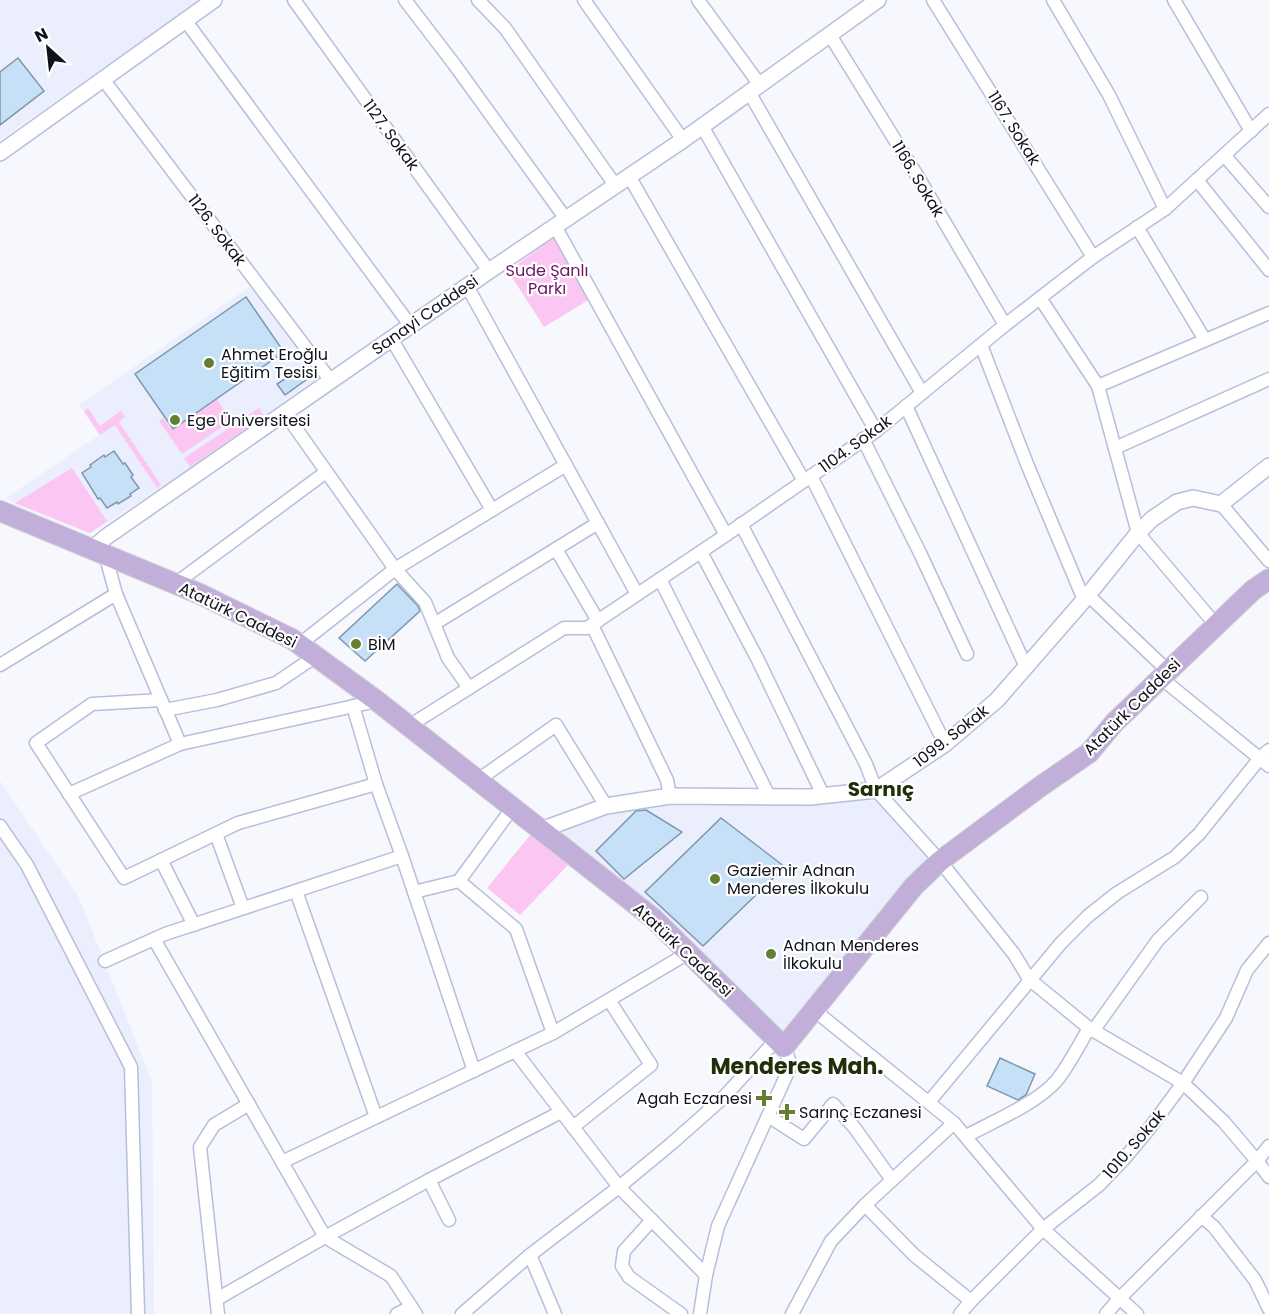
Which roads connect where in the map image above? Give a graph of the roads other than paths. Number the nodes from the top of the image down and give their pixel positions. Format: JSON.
{"nodes":[{"id":1,"x":214,"y":0,"type":"edge"},
{"id":2,"x":294,"y":0,"type":"edge"},
{"id":3,"x":405,"y":0,"type":"edge"},
{"id":4,"x":478,"y":0,"type":"edge"},
{"id":5,"x":584,"y":0,"type":"edge"},
{"id":6,"x":698,"y":0,"type":"edge"},
{"id":7,"x":933,"y":0,"type":"edge"},
{"id":8,"x":1053,"y":0,"type":"edge"},
{"id":9,"x":1174,"y":0,"type":"edge"},
{"id":10,"x":870,"y":2,"type":"edge"},
{"id":11,"x":185,"y":20,"type":"junction"},
{"id":12,"x":830,"y":34,"type":"junction"},
{"id":13,"x":103,"y":79,"type":"junction"},
{"id":14,"x":755,"y":88,"type":"junction"},
{"id":15,"x":1269,"y":114,"type":"edge"},
{"id":16,"x":702,"y":126,"type":"junction"},
{"id":17,"x":1251,"y":131,"type":"junction"},
{"id":18,"x":683,"y":140,"type":"junction"},
{"id":19,"x":0,"y":153,"type":"edge"},
{"id":20,"x":1224,"y":155,"type":"junction"},
{"id":21,"x":629,"y":176,"type":"junction"},
{"id":22,"x":1197,"y":180,"type":"junction"},
{"id":23,"x":615,"y":185,"type":"junction"},
{"id":24,"x":1269,"y":207,"type":"edge"},
{"id":25,"x":1165,"y":209,"type":"junction"},
{"id":26,"x":561,"y":222,"type":"junction"},
{"id":27,"x":1137,"y":227,"type":"junction"},
{"id":28,"x":1093,"y":257,"type":"junction"},
{"id":29,"x":1269,"y":270,"type":"edge"},
{"id":30,"x":489,"y":271,"type":"junction"},
{"id":31,"x":467,"y":286,"type":"junction"},
{"id":32,"x":1040,"y":298,"type":"junction"},
{"id":33,"x":1269,"y":313,"type":"edge"},
{"id":34,"x":410,"y":325,"type":"junction"},
{"id":35,"x":1005,"y":325,"type":"junction"},
{"id":36,"x":391,"y":338,"type":"junction"},
{"id":37,"x":1205,"y":340,"type":"junction"},
{"id":38,"x":981,"y":345,"type":"junction"},
{"id":39,"x":1269,"y":379,"type":"edge"},
{"id":40,"x":331,"y":381,"type":"junction"},
{"id":41,"x":1098,"y":386,"type":"junction"},
{"id":42,"x":922,"y":393,"type":"junction"},
{"id":43,"x":906,"y":406,"type":"junction"},
{"id":44,"x":285,"y":413,"type":"junction"},
{"id":45,"x":876,"y":431,"type":"junction"},
{"id":46,"x":863,"y":439,"type":"junction"},
{"id":47,"x":1115,"y":448,"type":"junction"},
{"id":48,"x":567,"y":465,"type":"junction"},
{"id":49,"x":1269,"y":466,"type":"edge"},
{"id":50,"x":326,"y":471,"type":"junction"},
{"id":51,"x":808,"y":478,"type":"junction"},
{"id":52,"x":1221,"y":504,"type":"junction"},
{"id":53,"x":492,"y":510,"type":"junction"},
{"id":54,"x":0,"y":511,"type":"edge"},
{"id":55,"x":598,"y":523,"type":"junction"},
{"id":56,"x":741,"y":524,"type":"junction"},
{"id":57,"x":1138,"y":533,"type":"junction"},
{"id":58,"x":726,"y":535,"type":"junction"},
{"id":59,"x":556,"y":549,"type":"junction"},
{"id":60,"x":98,"y":552,"type":"junction"},
{"id":61,"x":701,"y":552,"type":"junction"},
{"id":62,"x":1269,"y":561,"type":"edge"},
{"id":63,"x":395,"y":569,"type":"junction"},
{"id":64,"x":660,"y":579,"type":"junction"},
{"id":65,"x":1269,"y":579,"type":"edge"},
{"id":66,"x":175,"y":584,"type":"junction"},
{"id":67,"x":116,"y":594,"type":"junction"},
{"id":68,"x":637,"y":594,"type":"junction"},
{"id":69,"x":1086,"y":597,"type":"junction"},
{"id":70,"x":595,"y":623,"type":"junction"},
{"id":71,"x":434,"y":624,"type":"junction"},
{"id":72,"x":1216,"y":625,"type":"junction"},
{"id":73,"x":300,"y":644,"type":"junction"},
{"id":74,"x":967,"y":654,"type":"dead end"},
{"id":75,"x":316,"y":656,"type":"junction"},
{"id":76,"x":0,"y":665,"type":"edge"},
{"id":77,"x":1026,"y":667,"type":"junction"},
{"id":78,"x":1164,"y":674,"type":"junction"},
{"id":79,"x":469,"y":688,"type":"junction"},
{"id":80,"x":377,"y":701,"type":"junction"},
{"id":81,"x":163,"y":705,"type":"junction"},
{"id":82,"x":353,"y":706,"type":"junction"},
{"id":83,"x":409,"y":726,"type":"junction"},
{"id":84,"x":180,"y":744,"type":"junction"},
{"id":85,"x":945,"y":744,"type":"junction"},
{"id":86,"x":1266,"y":758,"type":"edge"},
{"id":87,"x":478,"y":780,"type":"junction"},
{"id":88,"x":376,"y":784,"type":"junction"},
{"id":89,"x":876,"y":790,"type":"junction"},
{"id":90,"x":69,"y":794,"type":"junction"},
{"id":91,"x":823,"y":795,"type":"junction"},
{"id":92,"x":670,"y":796,"type":"junction"},
{"id":93,"x":770,"y":796,"type":"junction"},
{"id":94,"x":606,"y":806,"type":"junction"},
{"id":95,"x":513,"y":807,"type":"junction"},
{"id":96,"x":0,"y":826,"type":"edge"},
{"id":97,"x":541,"y":830,"type":"junction"},
{"id":98,"x":216,"y":834,"type":"junction"},
{"id":99,"x":402,"y":856,"type":"junction"},
{"id":100,"x":161,"y":860,"type":"junction"},
{"id":101,"x":940,"y":861,"type":"junction"},
{"id":102,"x":459,"y":881,"type":"junction"},
{"id":103,"x":296,"y":891,"type":"junction"},
{"id":104,"x":414,"y":892,"type":"junction"},
{"id":105,"x":1201,"y":897,"type":"dead end"},
{"id":106,"x":243,"y":908,"type":"junction"},
{"id":107,"x":194,"y":925,"type":"junction"},
{"id":108,"x":154,"y":939,"type":"junction"},
{"id":109,"x":1269,"y":943,"type":"edge"},
{"id":110,"x":688,"y":953,"type":"junction"},
{"id":111,"x":105,"y":961,"type":"dead end"},
{"id":112,"x":1029,"y":979,"type":"junction"},
{"id":113,"x":609,"y":1000,"type":"junction"},
{"id":114,"x":814,"y":1010,"type":"junction"},
{"id":115,"x":1091,"y":1030,"type":"junction"},
{"id":116,"x":553,"y":1033,"type":"junction"},
{"id":117,"x":780,"y":1043,"type":"junction"},
{"id":118,"x":515,"y":1051,"type":"junction"},
{"id":119,"x":474,"y":1071,"type":"junction"},
{"id":120,"x":1183,"y":1083,"type":"junction"},
{"id":121,"x":929,"y":1102,"type":"junction"},
{"id":122,"x":249,"y":1104,"type":"junction"},
{"id":123,"x":561,"y":1112,"type":"junction"},
{"id":124,"x":768,"y":1116,"type":"junction"},
{"id":125,"x":376,"y":1117,"type":"junction"},
{"id":126,"x":954,"y":1123,"type":"junction"},
{"id":127,"x":573,"y":1127,"type":"junction"},
{"id":128,"x":966,"y":1136,"type":"junction"},
{"id":129,"x":1269,"y":1146,"type":"edge"},
{"id":130,"x":1257,"y":1161,"type":"junction"},
{"id":131,"x":282,"y":1162,"type":"junction"},
{"id":132,"x":1269,"y":1177,"type":"edge"},
{"id":133,"x":429,"y":1180,"type":"junction"},
{"id":134,"x":892,"y":1180,"type":"junction"},
{"id":135,"x":619,"y":1187,"type":"junction"},
{"id":136,"x":865,"y":1205,"type":"junction"},
{"id":137,"x":1202,"y":1216,"type":"junction"},
{"id":138,"x":449,"y":1220,"type":"dead end"},
{"id":139,"x":652,"y":1220,"type":"junction"},
{"id":140,"x":1043,"y":1229,"type":"junction"},
{"id":141,"x":325,"y":1237,"type":"junction"},
{"id":142,"x":530,"y":1255,"type":"junction"},
{"id":143,"x":706,"y":1275,"type":"junction"},
{"id":144,"x":217,"y":1299,"type":"junction"},
{"id":145,"x":1119,"y":1299,"type":"junction"},
{"id":146,"x":970,"y":1301,"type":"junction"},
{"id":147,"x":1269,"y":1309,"type":"edge"},
{"id":148,"x":413,"y":1310,"type":"edge"},
{"id":149,"x":138,"y":1314,"type":"edge"},
{"id":150,"x":218,"y":1314,"type":"edge"},
{"id":151,"x":397,"y":1314,"type":"edge"},
{"id":152,"x":462,"y":1314,"type":"edge"},
{"id":153,"x":555,"y":1314,"type":"edge"},
{"id":154,"x":681,"y":1314,"type":"edge"},
{"id":155,"x":700,"y":1314,"type":"edge"},
{"id":156,"x":792,"y":1314,"type":"edge"},
{"id":157,"x":960,"y":1314,"type":"edge"},
{"id":158,"x":1106,"y":1314,"type":"edge"},
{"id":159,"x":1137,"y":1314,"type":"edge"}],
"edges":[{"from":1,"to":11,"type":"street"},
{"from":2,"to":30,"type":"street","name":"1127. Sokak"},
{"from":3,"to":26,"type":"street"},
{"from":4,"to":23,"type":"street"},
{"from":5,"to":18,"type":"street"},
{"from":6,"to":14,"type":"street"},
{"from":7,"to":28,"type":"street","name":"1167. Sokak"},
{"from":8,"to":25,"type":"street"},
{"from":9,"to":17,"type":"street"},
{"from":10,"to":12,"type":"street","name":"Sanayi Caddesi"},
{"from":11,"to":13,"type":"street"},
{"from":11,"to":34,"type":"street"},
{"from":12,"to":14,"type":"street","name":"Sanayi Caddesi"},
{"from":12,"to":35,"type":"street","name":"1166. Sokak"},
{"from":13,"to":19,"type":"street"},
{"from":13,"to":40,"type":"street","name":"1126. Sokak"},
{"from":14,"to":16,"type":"street","name":"Sanayi Caddesi"},
{"from":14,"to":42,"type":"street"},
{"from":15,"to":17,"type":"street","name":"1104. Sokak"},
{"from":16,"to":18,"type":"street","name":"Sanayi Caddesi"},
{"from":16,"to":45,"type":"street"},
{"from":17,"to":20,"type":"street","name":"1104. Sokak"},
{"from":18,"to":21,"type":"street","name":"Sanayi Caddesi"},
{"from":20,"to":22,"type":"street","name":"1104. Sokak"},
{"from":20,"to":24,"type":"street"},
{"from":21,"to":23,"type":"street","name":"Sanayi Caddesi"},
{"from":21,"to":51,"type":"street"},
{"from":22,"to":25,"type":"street","name":"1104. Sokak"},
{"from":22,"to":29,"type":"street"},
{"from":23,"to":26,"type":"street","name":"Sanayi Caddesi"},
{"from":25,"to":27,"type":"street","name":"1104. Sokak"},
{"from":26,"to":30,"type":"street","name":"Sanayi Caddesi"},
{"from":26,"to":58,"type":"street"},
{"from":27,"to":28,"type":"street","name":"1104. Sokak"},
{"from":27,"to":37,"type":"street"},
{"from":28,"to":32,"type":"street","name":"1104. Sokak"},
{"from":30,"to":31,"type":"street","name":"Sanayi Caddesi"},
{"from":31,"to":34,"type":"street","name":"Sanayi Caddesi"},
{"from":31,"to":48,"type":"street"},
{"from":32,"to":35,"type":"street","name":"1104. Sokak"},
{"from":32,"to":41,"type":"street"},
{"from":33,"to":37,"type":"street"},
{"from":34,"to":36,"type":"street","name":"Sanayi Caddesi"},
{"from":35,"to":38,"type":"street","name":"1104. Sokak"},
{"from":36,"to":40,"type":"street","name":"Sanayi Caddesi"},
{"from":36,"to":53,"type":"street"},
{"from":37,"to":41,"type":"street"},
{"from":38,"to":42,"type":"street","name":"1104. Sokak"},
{"from":38,"to":69,"type":"street"},
{"from":39,"to":47,"type":"street"},
{"from":40,"to":44,"type":"street","name":"Sanayi Caddesi"},
{"from":41,"to":47,"type":"street"},
{"from":42,"to":43,"type":"street","name":"1104. Sokak"},
{"from":43,"to":45,"type":"street","name":"1104. Sokak"},
{"from":43,"to":77,"type":"street"},
{"from":44,"to":50,"type":"street"},
{"from":44,"to":60,"type":"street","name":"Sanayi Caddesi"},
{"from":45,"to":46,"type":"street","name":"1104. Sokak"},
{"from":46,"to":51,"type":"street","name":"1104. Sokak"},
{"from":46,"to":74,"type":"street"},
{"from":47,"to":57,"type":"street"},
{"from":48,"to":53,"type":"street"},
{"from":48,"to":55,"type":"street"},
{"from":49,"to":52,"type":"street"},
{"from":50,"to":63,"type":"street"},
{"from":50,"to":66,"type":"street"},
{"from":51,"to":56,"type":"street","name":"1104. Sokak"},
{"from":51,"to":85,"type":"street"},
{"from":52,"to":57,"type":"street","name":"1099. Sokak"},
{"from":52,"to":62,"type":"street"},
{"from":53,"to":63,"type":"street"},
{"from":54,"to":60,"type":"main road","name":"Atatürk Caddesi"},
{"from":55,"to":59,"type":"street"},
{"from":55,"to":68,"type":"street"},
{"from":56,"to":58,"type":"street","name":"1104. Sokak"},
{"from":56,"to":89,"type":"street"},
{"from":57,"to":69,"type":"street","name":"1099. Sokak"},
{"from":57,"to":72,"type":"street"},
{"from":58,"to":61,"type":"street","name":"1104. Sokak"},
{"from":59,"to":70,"type":"street"},
{"from":59,"to":71,"type":"street"},
{"from":60,"to":66,"type":"main road","name":"Atatürk Caddesi"},
{"from":60,"to":67,"type":"street"},
{"from":61,"to":64,"type":"street","name":"1104. Sokak"},
{"from":61,"to":91,"type":"street"},
{"from":63,"to":71,"type":"street"},
{"from":63,"to":73,"type":"street"},
{"from":64,"to":68,"type":"street","name":"1104. Sokak"},
{"from":64,"to":93,"type":"street"},
{"from":65,"to":72,"type":"main road","name":"Atatürk Caddesi"},
{"from":66,"to":73,"type":"main road","name":"Atatürk Caddesi"},
{"from":67,"to":76,"type":"street"},
{"from":67,"to":81,"type":"street"},
{"from":68,"to":70,"type":"street","name":"1104. Sokak"},
{"from":69,"to":77,"type":"street","name":"1099. Sokak"},
{"from":69,"to":78,"type":"street"},
{"from":70,"to":79,"type":"street","name":"1104. Sokak"},
{"from":70,"to":92,"type":"street"},
{"from":71,"to":79,"type":"street"},
{"from":72,"to":78,"type":"main road","name":"Atatürk Caddesi"},
{"from":73,"to":75,"type":"main road","name":"Atatürk Caddesi"},
{"from":75,"to":80,"type":"main road","name":"Atatürk Caddesi"},
{"from":75,"to":81,"type":"street"},
{"from":77,"to":85,"type":"street","name":"1099. Sokak"},
{"from":78,"to":86,"type":"street"},
{"from":78,"to":101,"type":"main road","name":"Atatürk Caddesi"},
{"from":79,"to":83,"type":"street","name":"1104. Sokak"},
{"from":80,"to":82,"type":"street"},
{"from":80,"to":83,"type":"main road","name":"Atatürk Caddesi"},
{"from":81,"to":84,"type":"street"},
{"from":81,"to":90,"type":"street"},
{"from":82,"to":84,"type":"street"},
{"from":82,"to":88,"type":"street"},
{"from":83,"to":87,"type":"main road","name":"Atatürk Caddesi"},
{"from":84,"to":90,"type":"street"},
{"from":85,"to":89,"type":"street","name":"1099. Sokak"},
{"from":86,"to":112,"type":"street"},
{"from":87,"to":94,"type":"street"},
{"from":87,"to":95,"type":"main road","name":"Atatürk Caddesi"},
{"from":88,"to":98,"type":"street"},
{"from":88,"to":99,"type":"street"},
{"from":89,"to":91,"type":"street","name":"1099. Sokak"},
{"from":89,"to":101,"type":"street"},
{"from":90,"to":100,"type":"street"},
{"from":91,"to":93,"type":"street","name":"1099. Sokak"},
{"from":92,"to":93,"type":"street","name":"1099. Sokak"},
{"from":92,"to":94,"type":"street","name":"1099. Sokak"},
{"from":94,"to":97,"type":"street","name":"1099. Sokak"},
{"from":95,"to":97,"type":"main road","name":"Atatürk Caddesi"},
{"from":95,"to":102,"type":"street"},
{"from":96,"to":149,"type":"street"},
{"from":97,"to":110,"type":"main road","name":"Atatürk Caddesi"},
{"from":98,"to":100,"type":"street"},
{"from":98,"to":106,"type":"street"},
{"from":99,"to":103,"type":"street"},
{"from":99,"to":104,"type":"street"},
{"from":100,"to":107,"type":"street"},
{"from":101,"to":112,"type":"street"},
{"from":101,"to":114,"type":"main road","name":"Atatürk Caddesi"},
{"from":102,"to":104,"type":"street"},
{"from":102,"to":116,"type":"street"},
{"from":103,"to":106,"type":"street"},
{"from":103,"to":125,"type":"street"},
{"from":104,"to":119,"type":"street"},
{"from":105,"to":115,"type":"street"},
{"from":106,"to":107,"type":"street"},
{"from":107,"to":108,"type":"street"},
{"from":108,"to":111,"type":"street"},
{"from":108,"to":122,"type":"street"},
{"from":109,"to":120,"type":"street","name":"1010. Sokak"},
{"from":110,"to":113,"type":"street"},
{"from":110,"to":117,"type":"main road","name":"Atatürk Caddesi"},
{"from":112,"to":115,"type":"street"},
{"from":112,"to":121,"type":"street"},
{"from":113,"to":116,"type":"street"},
{"from":113,"to":127,"type":"street"},
{"from":114,"to":117,"type":"main road","name":"Atatürk Caddesi"},
{"from":114,"to":121,"type":"street"},
{"from":115,"to":120,"type":"street"},
{"from":115,"to":128,"type":"street"},
{"from":116,"to":118,"type":"street"},
{"from":117,"to":124,"type":"street"},
{"from":117,"to":135,"type":"street"},
{"from":118,"to":119,"type":"street"},
{"from":118,"to":123,"type":"street"},
{"from":119,"to":125,"type":"street"},
{"from":120,"to":130,"type":"street"},
{"from":120,"to":140,"type":"street","name":"1010. Sokak"},
{"from":121,"to":126,"type":"street"},
{"from":122,"to":131,"type":"street"},
{"from":122,"to":144,"type":"street"},
{"from":123,"to":127,"type":"street"},
{"from":123,"to":133,"type":"street"},
{"from":124,"to":134,"type":"street"},
{"from":124,"to":143,"type":"street"},
{"from":125,"to":131,"type":"street"},
{"from":126,"to":128,"type":"street"},
{"from":126,"to":134,"type":"street"},
{"from":127,"to":135,"type":"street"},
{"from":128,"to":140,"type":"street"},
{"from":129,"to":130,"type":"street"},
{"from":130,"to":132,"type":"street"},
{"from":130,"to":137,"type":"street"},
{"from":131,"to":141,"type":"street"},
{"from":133,"to":138,"type":"street"},
{"from":133,"to":141,"type":"street"},
{"from":134,"to":136,"type":"street"},
{"from":135,"to":139,"type":"street"},
{"from":135,"to":142,"type":"street"},
{"from":136,"to":146,"type":"street"},
{"from":136,"to":156,"type":"street"},
{"from":137,"to":145,"type":"street"},
{"from":137,"to":147,"type":"street"},
{"from":139,"to":143,"type":"street"},
{"from":139,"to":154,"type":"street"},
{"from":140,"to":145,"type":"street"},
{"from":140,"to":146,"type":"street","name":"1010. Sokak"},
{"from":141,"to":144,"type":"street"},
{"from":141,"to":148,"type":"street"},
{"from":142,"to":152,"type":"street"},
{"from":142,"to":153,"type":"street"},
{"from":143,"to":155,"type":"street"},
{"from":144,"to":150,"type":"street"},
{"from":145,"to":158,"type":"street"},
{"from":145,"to":159,"type":"street"},
{"from":146,"to":157,"type":"street","name":"1010. Sokak"},
{"from":148,"to":151,"type":"street"}]}
